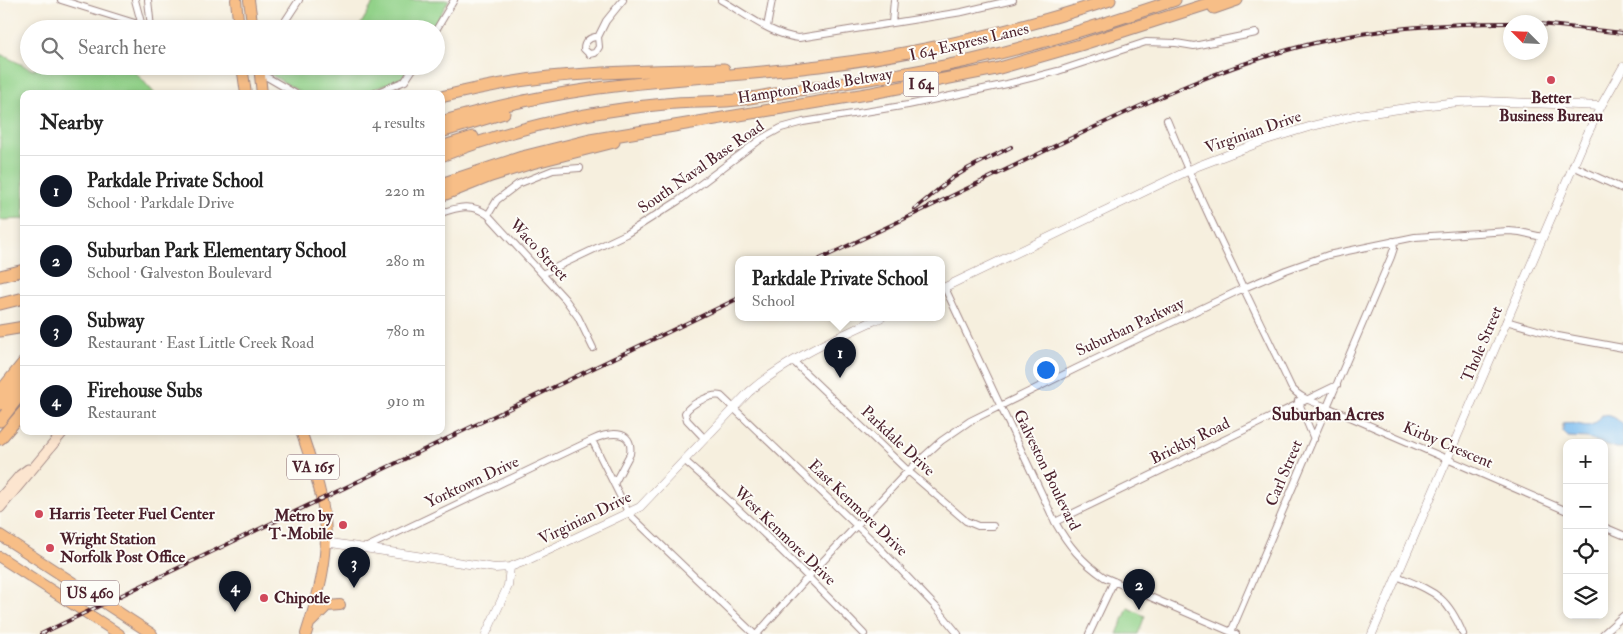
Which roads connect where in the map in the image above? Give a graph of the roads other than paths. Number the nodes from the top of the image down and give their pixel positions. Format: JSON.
{"nodes":[{"id":1,"x":61,"y":0,"type":"edge"},
{"id":2,"x":135,"y":0,"type":"edge"},
{"id":3,"x":148,"y":0,"type":"edge"},
{"id":4,"x":236,"y":0,"type":"edge"},
{"id":5,"x":249,"y":0,"type":"edge"},
{"id":6,"x":299,"y":0,"type":"edge"},
{"id":7,"x":454,"y":0,"type":"edge"},
{"id":8,"x":623,"y":0,"type":"edge"},
{"id":9,"x":721,"y":0,"type":"edge"},
{"id":10,"x":772,"y":0,"type":"edge"},
{"id":11,"x":894,"y":0,"type":"edge"},
{"id":12,"x":1013,"y":0,"type":"edge"},
{"id":13,"x":1110,"y":0,"type":"edge"},
{"id":14,"x":1175,"y":0,"type":"edge"},
{"id":15,"x":1220,"y":0,"type":"edge"},
{"id":16,"x":1237,"y":0,"type":"edge"},
{"id":17,"x":1168,"y":18,"type":"junction"},
{"id":18,"x":123,"y":20,"type":"edge"},
{"id":19,"x":140,"y":20,"type":"edge"},
{"id":20,"x":151,"y":20,"type":"edge"},
{"id":21,"x":238,"y":20,"type":"edge"},
{"id":22,"x":252,"y":20,"type":"edge"},
{"id":23,"x":286,"y":20,"type":"edge"},
{"id":24,"x":442,"y":20,"type":"edge"},
{"id":25,"x":892,"y":23,"type":"junction"},
{"id":26,"x":767,"y":27,"type":"junction"},
{"id":27,"x":1256,"y":33,"type":"dead end"},
{"id":28,"x":598,"y":37,"type":"dead end"},
{"id":29,"x":918,"y":50,"type":"junction"},
{"id":30,"x":1623,"y":67,"type":"edge"},
{"id":31,"x":243,"y":75,"type":"edge"},
{"id":32,"x":260,"y":75,"type":"edge"},
{"id":33,"x":267,"y":75,"type":"edge"},
{"id":34,"x":409,"y":75,"type":"edge"},
{"id":35,"x":653,"y":82,"type":"junction"},
{"id":36,"x":245,"y":90,"type":"edge"},
{"id":37,"x":262,"y":90,"type":"edge"},
{"id":38,"x":290,"y":90,"type":"edge"},
{"id":39,"x":383,"y":90,"type":"edge"},
{"id":40,"x":765,"y":95,"type":"junction"},
{"id":41,"x":445,"y":96,"type":"edge"},
{"id":42,"x":1601,"y":106,"type":"junction"},
{"id":43,"x":1167,"y":120,"type":"dead end"},
{"id":44,"x":445,"y":121,"type":"edge"},
{"id":45,"x":668,"y":126,"type":"junction"},
{"id":46,"x":445,"y":131,"type":"edge"},
{"id":47,"x":445,"y":146,"type":"edge"},
{"id":48,"x":445,"y":155,"type":"edge"},
{"id":49,"x":1573,"y":166,"type":"junction"},
{"id":50,"x":580,"y":168,"type":"dead end"},
{"id":51,"x":1189,"y":170,"type":"junction"},
{"id":52,"x":445,"y":183,"type":"edge"},
{"id":53,"x":1623,"y":189,"type":"edge"},
{"id":54,"x":445,"y":194,"type":"edge"},
{"id":55,"x":445,"y":212,"type":"edge"},
{"id":56,"x":488,"y":215,"type":"junction"},
{"id":57,"x":1542,"y":237,"type":"junction"},
{"id":58,"x":1393,"y":241,"type":"junction"},
{"id":59,"x":20,"y":268,"type":"edge"},
{"id":60,"x":20,"y":269,"type":"edge"},
{"id":61,"x":0,"y":270,"type":"edge"},
{"id":62,"x":542,"y":274,"type":"junction"},
{"id":63,"x":0,"y":276,"type":"edge"},
{"id":64,"x":945,"y":287,"type":"edge"},
{"id":65,"x":1244,"y":288,"type":"junction"},
{"id":66,"x":945,"y":292,"type":"edge"},
{"id":67,"x":20,"y":299,"type":"edge"},
{"id":68,"x":0,"y":304,"type":"edge"},
{"id":69,"x":874,"y":321,"type":"edge"},
{"id":70,"x":1506,"y":321,"type":"junction"},
{"id":71,"x":20,"y":328,"type":"edge"},
{"id":72,"x":0,"y":331,"type":"edge"},
{"id":73,"x":593,"y":348,"type":"dead end"},
{"id":74,"x":1623,"y":348,"type":"edge"},
{"id":75,"x":793,"y":361,"type":"junction"},
{"id":76,"x":20,"y":367,"type":"edge"},
{"id":77,"x":20,"y":382,"type":"edge"},
{"id":78,"x":1337,"y":385,"type":"junction"},
{"id":79,"x":1293,"y":389,"type":"junction"},
{"id":80,"x":0,"y":392,"type":"edge"},
{"id":81,"x":20,"y":395,"type":"edge"},
{"id":82,"x":1308,"y":400,"type":"junction"},
{"id":83,"x":0,"y":404,"type":"edge"},
{"id":84,"x":1300,"y":404,"type":"junction"},
{"id":85,"x":1000,"y":405,"type":"junction"},
{"id":86,"x":734,"y":407,"type":"junction"},
{"id":87,"x":1327,"y":407,"type":"junction"},
{"id":88,"x":20,"y":416,"type":"edge"},
{"id":89,"x":0,"y":421,"type":"edge"},
{"id":90,"x":20,"y":426,"type":"edge"},
{"id":91,"x":60,"y":435,"type":"edge"},
{"id":92,"x":302,"y":435,"type":"edge"},
{"id":93,"x":704,"y":438,"type":"junction"},
{"id":94,"x":0,"y":439,"type":"edge"},
{"id":95,"x":1314,"y":439,"type":"junction"},
{"id":96,"x":592,"y":440,"type":"junction"},
{"id":97,"x":0,"y":447,"type":"edge"},
{"id":98,"x":1447,"y":459,"type":"junction"},
{"id":99,"x":684,"y":460,"type":"junction"},
{"id":100,"x":36,"y":463,"type":"junction"},
{"id":101,"x":908,"y":471,"type":"junction"},
{"id":102,"x":614,"y":484,"type":"junction"},
{"id":103,"x":0,"y":498,"type":"edge"},
{"id":104,"x":0,"y":508,"type":"edge"},
{"id":105,"x":1563,"y":509,"type":"edge"},
{"id":106,"x":628,"y":512,"type":"junction"},
{"id":107,"x":1056,"y":522,"type":"junction"},
{"id":108,"x":856,"y":525,"type":"junction"},
{"id":109,"x":993,"y":526,"type":"dead end"},
{"id":110,"x":1608,"y":529,"type":"edge"},
{"id":111,"x":0,"y":535,"type":"edge"},
{"id":112,"x":1623,"y":535,"type":"edge"},
{"id":113,"x":326,"y":542,"type":"junction"},
{"id":114,"x":365,"y":548,"type":"junction"},
{"id":115,"x":0,"y":557,"type":"edge"},
{"id":116,"x":510,"y":567,"type":"junction"},
{"id":117,"x":1397,"y":576,"type":"junction"},
{"id":118,"x":808,"y":577,"type":"junction"},
{"id":119,"x":1114,"y":581,"type":"junction"},
{"id":120,"x":340,"y":605,"type":"dead end"},
{"id":121,"x":1623,"y":616,"type":"edge"},
{"id":122,"x":307,"y":629,"type":"edge"},
{"id":123,"x":1233,"y":633,"type":"edge"},
{"id":124,"x":119,"y":634,"type":"edge"},
{"id":125,"x":152,"y":634,"type":"edge"},
{"id":126,"x":486,"y":634,"type":"edge"},
{"id":127,"x":755,"y":634,"type":"edge"},
{"id":128,"x":864,"y":634,"type":"edge"},
{"id":129,"x":958,"y":634,"type":"edge"},
{"id":130,"x":1089,"y":634,"type":"edge"},
{"id":131,"x":1372,"y":634,"type":"edge"},
{"id":132,"x":1463,"y":634,"type":"edge"},
{"id":133,"x":1603,"y":634,"type":"edge"}],
"edges":[{"from":1,"to":18,"type":"street"},
{"from":2,"to":19,"type":"street"},
{"from":3,"to":20,"type":"street"},
{"from":4,"to":21,"type":"main road"},
{"from":5,"to":22,"type":"main road"},
{"from":6,"to":23,"type":"street"},
{"from":7,"to":24,"type":"street"},
{"from":8,"to":28,"type":"street"},
{"from":9,"to":26,"type":"street"},
{"from":10,"to":26,"type":"street"},
{"from":11,"to":25,"type":"street"},
{"from":12,"to":25,"type":"street"},
{"from":13,"to":29,"type":"highway","name":"Hampton Roads Beltway","number":"I 64"},
{"from":14,"to":40,"type":"highway","name":"I 64 Express Lanes"},
{"from":15,"to":17,"type":"highway","name":"Hampton Roads Beltway","number":"I 64"},
{"from":16,"to":17,"type":"highway"},
{"from":17,"to":45,"type":"highway","name":"Hampton Roads Beltway","number":"I 64"},
{"from":25,"to":26,"type":"street"},
{"from":27,"to":62,"type":"street","name":"South Naval Base Road"},
{"from":29,"to":35,"type":"highway","name":"Hampton Roads Beltway","number":"I 64"},
{"from":29,"to":41,"type":"highway"},
{"from":30,"to":42,"type":"street","name":"Thole Street"},
{"from":31,"to":36,"type":"main road"},
{"from":32,"to":37,"type":"main road"},
{"from":33,"to":38,"type":"street"},
{"from":34,"to":39,"type":"street"},
{"from":35,"to":44,"type":"highway","name":"Hampton Roads Beltway","number":"I 64"},
{"from":35,"to":46,"type":"highway"},
{"from":40,"to":47,"type":"highway"},
{"from":40,"to":48,"type":"highway"},
{"from":42,"to":49,"type":"street","name":"Thole Street"},
{"from":42,"to":51,"type":"street","name":"Virginian Drive"},
{"from":43,"to":51,"type":"street","name":"Kirby Crescent"},
{"from":45,"to":52,"type":"highway","name":"Hampton Roads Beltway","number":"I 64"},
{"from":45,"to":54,"type":"highway"},
{"from":49,"to":53,"type":"street"},
{"from":49,"to":57,"type":"street","name":"Thole Street"},
{"from":50,"to":56,"type":"street"},
{"from":51,"to":64,"type":"street","name":"Virginian Drive"},
{"from":51,"to":65,"type":"street","name":"Kirby Crescent"},
{"from":55,"to":56,"type":"street","name":"Waco Street"},
{"from":56,"to":62,"type":"street","name":"Waco Street"},
{"from":57,"to":58,"type":"street","name":"Suburban Parkway"},
{"from":57,"to":70,"type":"street","name":"Thole Street"},
{"from":58,"to":65,"type":"street","name":"Suburban Parkway"},
{"from":58,"to":78,"type":"street","name":"Carl Street"},
{"from":59,"to":61,"type":"highway"},
{"from":60,"to":63,"type":"highway"},
{"from":62,"to":73,"type":"street","name":"Waco Street"},
{"from":65,"to":79,"type":"street","name":"Kirby Crescent"},
{"from":65,"to":85,"type":"street","name":"Suburban Parkway"},
{"from":66,"to":85,"type":"street","name":"Galveston Boulevard"},
{"from":67,"to":68,"type":"highway"},
{"from":69,"to":75,"type":"street","name":"Virginian Drive"},
{"from":70,"to":74,"type":"street"},
{"from":70,"to":98,"type":"street","name":"Thole Street"},
{"from":71,"to":72,"type":"highway"},
{"from":75,"to":86,"type":"street","name":"Virginian Drive"},
{"from":75,"to":101,"type":"street","name":"Parkdale Drive"},
{"from":76,"to":80,"type":"highway"},
{"from":77,"to":83,"type":"highway"},
{"from":78,"to":82,"type":"street","name":"Brickby Road"},
{"from":78,"to":87,"type":"street","name":"Carl Street"},
{"from":79,"to":82,"type":"street","name":"Kirby Crescent"},
{"from":79,"to":84,"type":"street","name":"Kirby Crescent"},
{"from":81,"to":89,"type":"highway"},
{"from":82,"to":84,"type":"street","name":"Brickby Road"},
{"from":82,"to":87,"type":"street","name":"Kirby Crescent"},
{"from":84,"to":95,"type":"street","name":"Kirby Crescent"},
{"from":84,"to":107,"type":"street","name":"Brickby Road"},
{"from":85,"to":101,"type":"street","name":"Suburban Parkway"},
{"from":85,"to":107,"type":"street","name":"Galveston Boulevard"},
{"from":86,"to":93,"type":"street","name":"Virginian Drive"},
{"from":86,"to":93,"type":"street","name":"East Kenmore Drive"},
{"from":86,"to":108,"type":"street","name":"East Kenmore Drive"},
{"from":87,"to":95,"type":"street","name":"Carl Street"},
{"from":87,"to":98,"type":"street","name":"Kirby Crescent"},
{"from":88,"to":94,"type":"highway"},
{"from":90,"to":97,"type":"highway"},
{"from":91,"to":100,"type":"main road"},
{"from":92,"to":113,"type":"main road","number":"VA 165"},
{"from":93,"to":99,"type":"street","name":"Virginian Drive"},
{"from":95,"to":123,"type":"street","name":"Carl Street"},
{"from":96,"to":102,"type":"street"},
{"from":96,"to":102,"type":"street","name":"Yorktown Drive"},
{"from":96,"to":114,"type":"street","name":"Yorktown Drive"},
{"from":98,"to":105,"type":"street","name":"Kirby Crescent"},
{"from":98,"to":117,"type":"street","name":"Thole Street"},
{"from":99,"to":106,"type":"street","name":"Virginian Drive"},
{"from":99,"to":118,"type":"street","name":"West Kenmore Drive"},
{"from":100,"to":103,"type":"main road"},
{"from":100,"to":104,"type":"main road"},
{"from":101,"to":108,"type":"street","name":"Suburban Parkway"},
{"from":101,"to":109,"type":"street","name":"Parkdale Drive"},
{"from":102,"to":106,"type":"street"},
{"from":106,"to":116,"type":"street","name":"Virginian Drive"},
{"from":106,"to":127,"type":"street"},
{"from":107,"to":119,"type":"street","name":"Galveston Boulevard"},
{"from":108,"to":118,"type":"street","name":"Suburban Parkway"},
{"from":108,"to":129,"type":"street","name":"East Kenmore Drive"},
{"from":110,"to":112,"type":"street"},
{"from":111,"to":125,"type":"main road","number":"US 460"},
{"from":113,"to":114,"type":"street","name":"Virginian Drive"},
{"from":113,"to":122,"type":"main road","number":"VA 165"},
{"from":114,"to":116,"type":"street","name":"Virginian Drive"},
{"from":115,"to":124,"type":"main road","number":"US 460"},
{"from":116,"to":126,"type":"street"},
{"from":117,"to":131,"type":"street","name":"Thole Street"},
{"from":117,"to":132,"type":"street"},
{"from":118,"to":127,"type":"street","name":"Suburban Parkway"},
{"from":118,"to":128,"type":"street","name":"West Kenmore Drive"},
{"from":119,"to":123,"type":"street","name":"Galveston Boulevard"},
{"from":119,"to":130,"type":"street"},
{"from":120,"to":122,"type":"main road"},
{"from":121,"to":133,"type":"street"}]}
